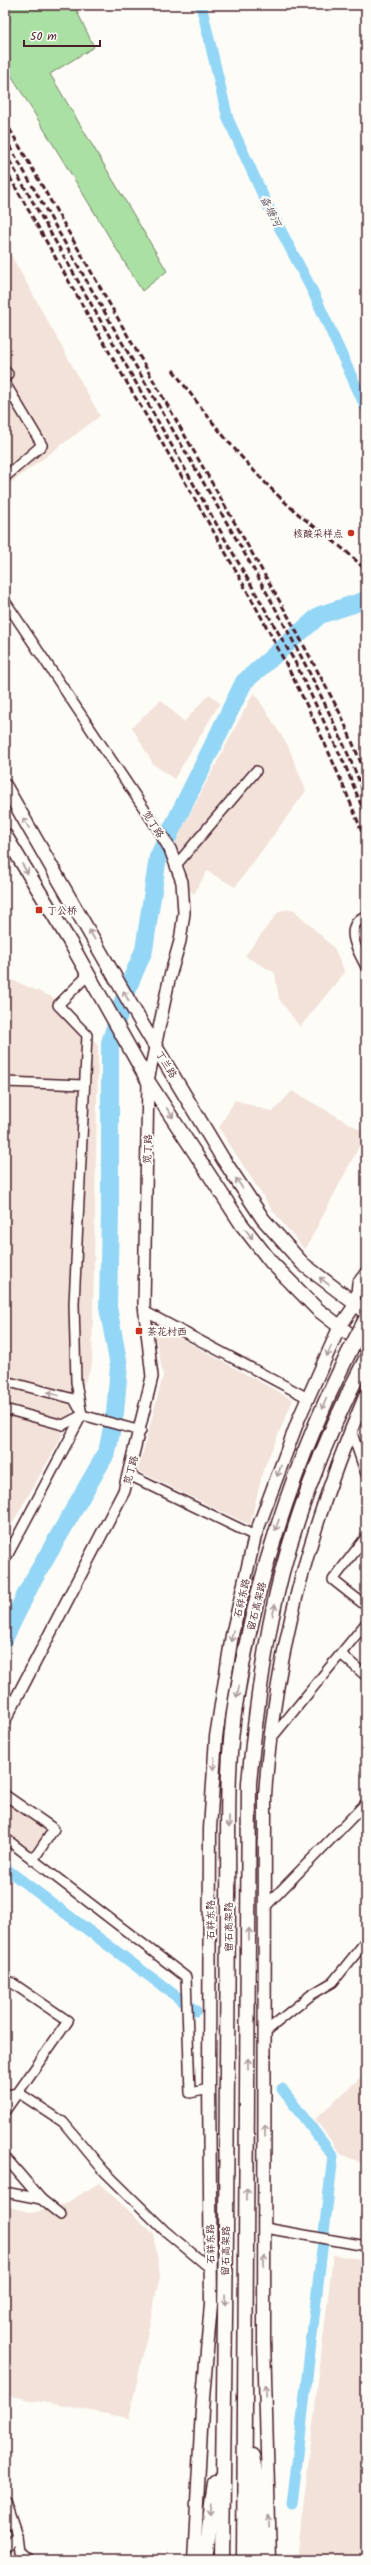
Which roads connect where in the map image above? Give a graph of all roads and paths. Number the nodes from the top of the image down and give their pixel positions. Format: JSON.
{"nodes":[{"id":1,"x":5,"y":370,"type":"edge"},
{"id":2,"x":5,"y":377,"type":"edge"},
{"id":3,"x":5,"y":383,"type":"edge"},
{"id":4,"x":5,"y":477,"type":"edge"},
{"id":5,"x":5,"y":601,"type":"edge"},
{"id":6,"x":256,"y":771,"type":"dead end"},
{"id":7,"x":5,"y":786,"type":"edge"},
{"id":8,"x":161,"y":834,"type":"joint"},
{"id":9,"x":7,"y":844,"type":"edge"},
{"id":10,"x":177,"y":864,"type":"junction"},
{"id":11,"x":365,"y":916,"type":"edge"},
{"id":12,"x":366,"y":967,"type":"edge"},
{"id":13,"x":88,"y":975,"type":"junction"},
{"id":14,"x":155,"y":1045,"type":"junction"},
{"id":15,"x":148,"y":1081,"type":"junction"},
{"id":16,"x":5,"y":1082,"type":"edge"},
{"id":17,"x":84,"y":1085,"type":"junction"},
{"id":18,"x":366,"y":1271,"type":"edge"},
{"id":19,"x":355,"y":1305,"type":"junction"},
{"id":20,"x":144,"y":1311,"type":"junction"},
{"id":21,"x":366,"y":1312,"type":"edge"},
{"id":22,"x":366,"y":1319,"type":"edge"},
{"id":23,"x":339,"y":1328,"type":"junction"},
{"id":24,"x":366,"y":1347,"type":"edge"},
{"id":25,"x":366,"y":1359,"type":"edge"},
{"id":26,"x":5,"y":1381,"type":"edge"},
{"id":27,"x":366,"y":1394,"type":"edge"},
{"id":28,"x":308,"y":1398,"type":"junction"},
{"id":29,"x":5,"y":1409,"type":"edge"},
{"id":30,"x":82,"y":1415,"type":"junction"},
{"id":31,"x":350,"y":1430,"type":"junction"},
{"id":32,"x":140,"y":1431,"type":"junction"},
{"id":33,"x":366,"y":1474,"type":"edge"},
{"id":34,"x":129,"y":1475,"type":"junction"},
{"id":35,"x":255,"y":1536,"type":"junction"},
{"id":36,"x":366,"y":1537,"type":"edge"},
{"id":37,"x":5,"y":1560,"type":"edge"},
{"id":38,"x":366,"y":1606,"type":"edge"},
{"id":39,"x":366,"y":1623,"type":"edge"},
{"id":40,"x":341,"y":1654,"type":"junction"},
{"id":41,"x":366,"y":1676,"type":"edge"},
{"id":42,"x":5,"y":1720,"type":"edge"},
{"id":43,"x":269,"y":1741,"type":"junction"},
{"id":44,"x":5,"y":1795,"type":"edge"},
{"id":45,"x":366,"y":1803,"type":"edge"},
{"id":46,"x":5,"y":1838,"type":"edge"},
{"id":47,"x":33,"y":1860,"type":"junction"},
{"id":48,"x":266,"y":1907,"type":"junction"},
{"id":49,"x":366,"y":1941,"type":"edge"},
{"id":50,"x":5,"y":1978,"type":"edge"},
{"id":51,"x":265,"y":2032,"type":"junction"},
{"id":52,"x":209,"y":2089,"type":"junction"},
{"id":53,"x":19,"y":2093,"type":"junction"},
{"id":54,"x":5,"y":2094,"type":"edge"},
{"id":55,"x":5,"y":2110,"type":"edge"},
{"id":56,"x":5,"y":2157,"type":"edge"},
{"id":57,"x":5,"y":2192,"type":"edge"},
{"id":58,"x":41,"y":2199,"type":"junction"},
{"id":59,"x":61,"y":2215,"type":"dead end"},
{"id":60,"x":265,"y":2228,"type":"junction"},
{"id":61,"x":366,"y":2246,"type":"edge"},
{"id":62,"x":211,"y":2269,"type":"junction"},
{"id":63,"x":246,"y":2420,"type":"junction"},
{"id":64,"x":222,"y":2430,"type":"junction"},
{"id":65,"x":5,"y":2502,"type":"edge"},
{"id":66,"x":17,"y":2536,"type":"junction"},
{"id":67,"x":5,"y":2547,"type":"edge"},
{"id":68,"x":28,"y":2560,"type":"edge"},
{"id":69,"x":194,"y":2560,"type":"edge"},
{"id":70,"x":205,"y":2560,"type":"edge"},
{"id":71,"x":222,"y":2560,"type":"edge"},
{"id":72,"x":244,"y":2560,"type":"edge"},
{"id":73,"x":258,"y":2560,"type":"edge"},
{"id":74,"x":270,"y":2560,"type":"edge"}],
"edges":[{"from":1,"to":2,"type":"street"},
{"from":3,"to":4,"type":"street"},
{"from":5,"to":8,"type":"street","name":"笕丁路"},
{"from":6,"to":10,"type":"street"},
{"from":14,"to":7,"type":"main road","name":"丁兰路","one_way":true},
{"from":8,"to":10,"type":"street","name":"笕丁路"},
{"from":9,"to":13,"type":"main road","one_way":true},
{"from":10,"to":14,"type":"street","name":"笕丁路"},
{"from":11,"to":12,"type":"street"},
{"from":13,"to":15,"type":"main road"},
{"from":13,"to":17,"type":"street"},
{"from":14,"to":15,"type":"street","name":"笕丁路"},
{"from":19,"to":14,"type":"main road","name":"丁兰路","one_way":true},
{"from":15,"to":20,"type":"street","name":"笕丁路"},
{"from":15,"to":23,"type":"main road","one_way":true},
{"from":16,"to":17,"type":"street"},
{"from":17,"to":30,"type":"street"},
{"from":18,"to":19,"type":"street"},
{"from":19,"to":21,"type":"main road","name":"丁兰路"},
{"from":19,"to":23,"type":"main road","name":"石祥东路"},
{"from":20,"to":28,"type":"street"},
{"from":20,"to":32,"type":"street","name":"笕丁路"},
{"from":22,"to":64,"type":"highway","name":"留石高架路","one_way":true,"bridge":true},
{"from":23,"to":24,"type":"main road"},
{"from":23,"to":28,"type":"main road","name":"石祥东路","one_way":true},
{"from":63,"to":25,"type":"highway","name":"留石高架路","one_way":true},
{"from":30,"to":26,"type":"street","one_way":true},
{"from":27,"to":31,"type":"main road"},
{"from":28,"to":35,"type":"main road","name":"石祥东路","one_way":true},
{"from":29,"to":30,"type":"street"},
{"from":30,"to":32,"type":"street"},
{"from":30,"to":37,"type":"street"},
{"from":31,"to":33,"type":"street"},
{"from":31,"to":43,"type":"main road"},
{"from":32,"to":34,"type":"street","name":"笕丁路"},
{"from":34,"to":35,"type":"street"},
{"from":34,"to":42,"type":"street","name":"笕丁路"},
{"from":35,"to":52,"type":"main road","name":"石祥东路","one_way":true},
{"from":36,"to":38,"type":"street"},
{"from":39,"to":40,"type":"street"},
{"from":40,"to":41,"type":"street"},
{"from":40,"to":43,"type":"street"},
{"from":43,"to":48,"type":"main road"},
{"from":44,"to":47,"type":"street"},
{"from":45,"to":48,"type":"street"},
{"from":46,"to":47,"type":"street"},
{"from":47,"to":52,"type":"street"},
{"from":48,"to":51,"type":"main road"},
{"from":49,"to":51,"type":"street"},
{"from":50,"to":53,"type":"street"},
{"from":60,"to":51,"type":"main road","one_way":true},
{"from":52,"to":62,"type":"main road","name":"石祥东路"},
{"from":53,"to":54,"type":"street"},
{"from":53,"to":55,"type":"street"},
{"from":53,"to":62,"type":"street"},
{"from":56,"to":58,"type":"street"},
{"from":57,"to":58,"type":"street"},
{"from":58,"to":59,"type":"street"},
{"from":60,"to":61,"type":"street"},
{"from":74,"to":60,"type":"main road","one_way":true},
{"from":62,"to":69,"type":"main road","name":"石祥东路"},
{"from":63,"to":72,"type":"highway","name":"留石高架路"},
{"from":63,"to":73,"type":"highway"},
{"from":64,"to":70,"type":"highway","one_way":true},
{"from":64,"to":71,"type":"highway","name":"留石高架路"},
{"from":65,"to":66,"type":"street"},
{"from":66,"to":67,"type":"street"},
{"from":66,"to":68,"type":"street"}]}
